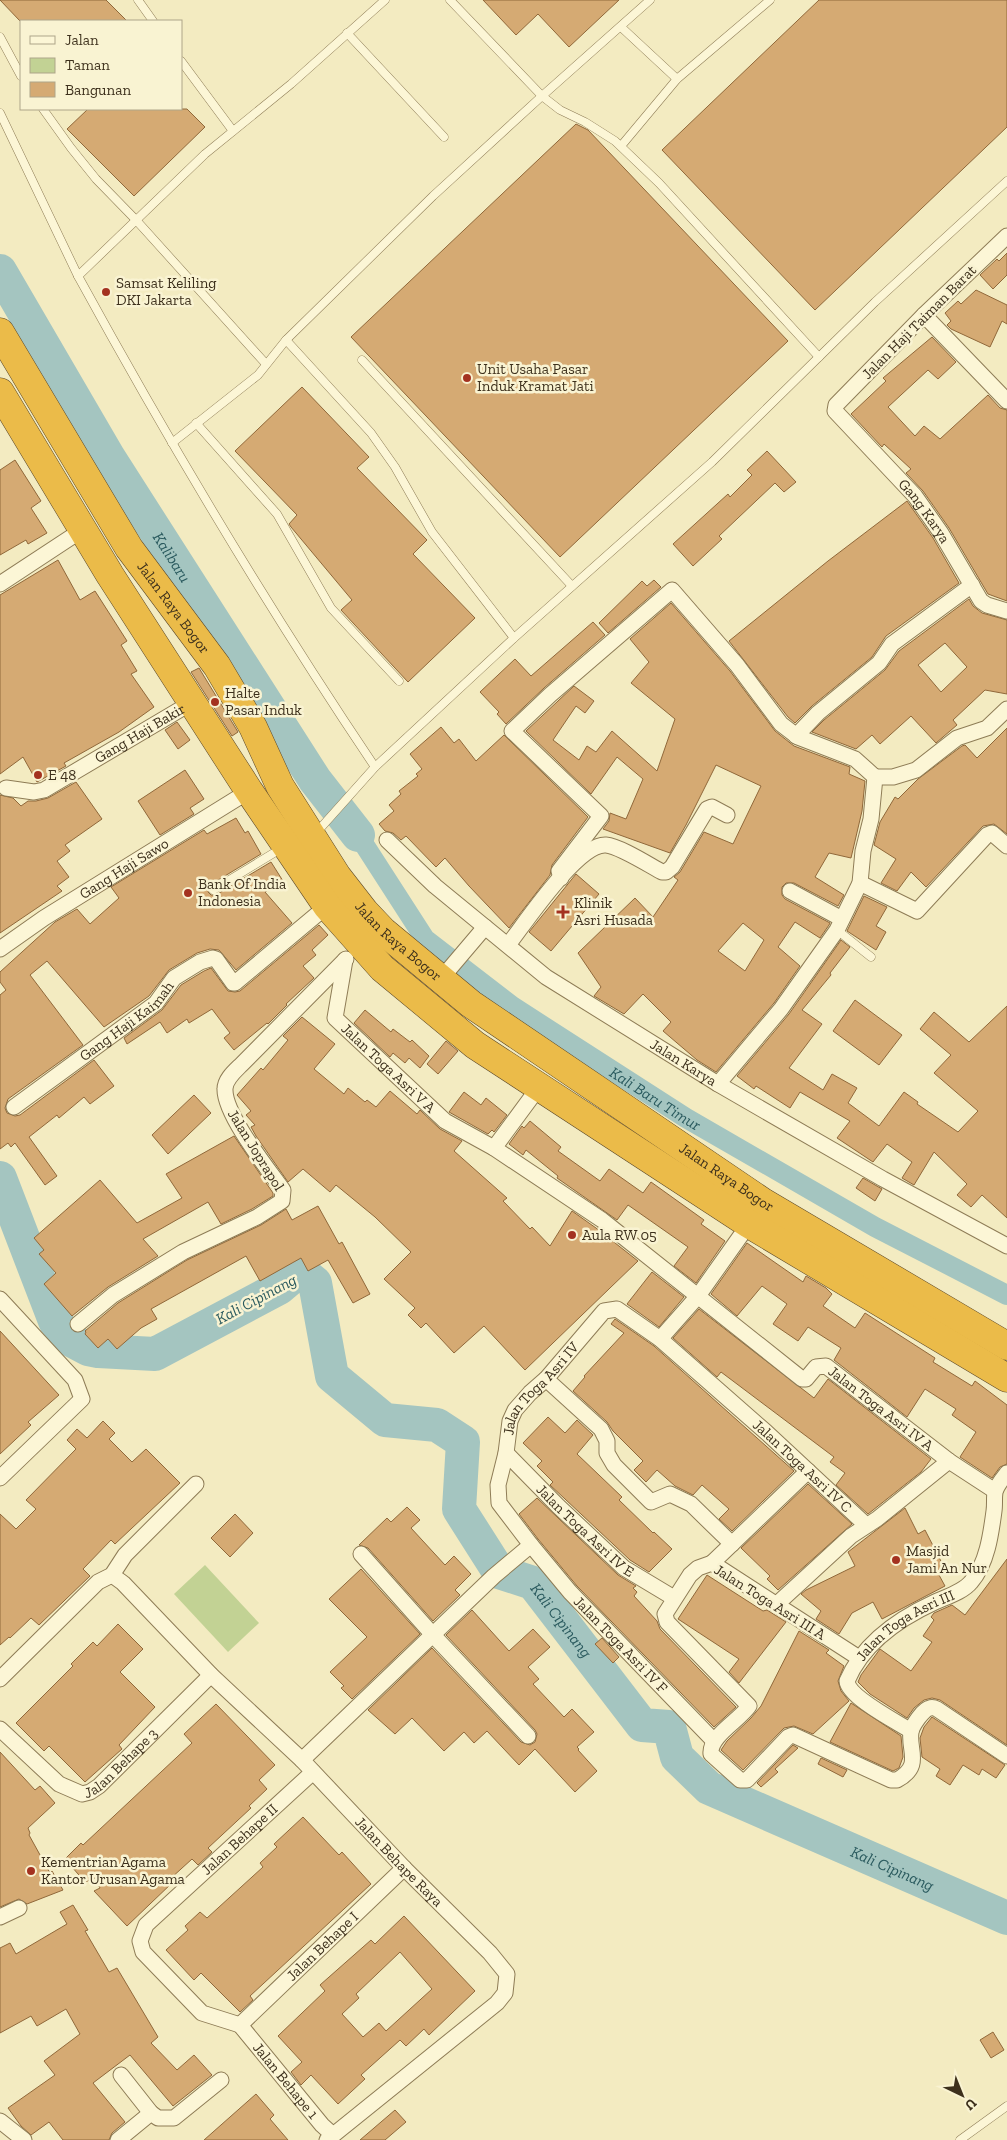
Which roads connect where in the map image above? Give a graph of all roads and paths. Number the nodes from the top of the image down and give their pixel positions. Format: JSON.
{"nodes":[{"id":1,"x":138,"y":0,"type":"edge"},
{"id":2,"x":385,"y":0,"type":"edge"},
{"id":3,"x":450,"y":0,"type":"edge"},
{"id":4,"x":650,"y":0,"type":"edge"},
{"id":5,"x":770,"y":0,"type":"edge"},
{"id":6,"x":152,"y":20,"type":"edge"},
{"id":7,"x":620,"y":28,"type":"junction"},
{"id":8,"x":347,"y":33,"type":"junction"},
{"id":9,"x":0,"y":37,"type":"edge"},
{"id":10,"x":182,"y":62,"type":"edge"},
{"id":11,"x":20,"y":74,"type":"edge"},
{"id":12,"x":677,"y":80,"type":"junction"},
{"id":13,"x":542,"y":96,"type":"junction"},
{"id":14,"x":44,"y":110,"type":"edge"},
{"id":15,"x":0,"y":113,"type":"edge"},
{"id":16,"x":234,"y":131,"type":"junction"},
{"id":17,"x":444,"y":137,"type":"dead end"},
{"id":18,"x":622,"y":146,"type":"junction"},
{"id":19,"x":1007,"y":182,"type":"edge"},
{"id":20,"x":136,"y":220,"type":"junction"},
{"id":21,"x":1007,"y":236,"type":"edge"},
{"id":22,"x":78,"y":276,"type":"junction"},
{"id":23,"x":924,"y":315,"type":"junction"},
{"id":24,"x":0,"y":332,"type":"edge"},
{"id":25,"x":286,"y":340,"type":"junction"},
{"id":26,"x":819,"y":357,"type":"junction"},
{"id":27,"x":362,"y":360,"type":"dead end"},
{"id":28,"x":266,"y":364,"type":"junction"},
{"id":29,"x":2,"y":399,"type":"edge"},
{"id":30,"x":1007,"y":401,"type":"edge"},
{"id":31,"x":835,"y":411,"type":"joint"},
{"id":32,"x":196,"y":423,"type":"junction"},
{"id":33,"x":172,"y":442,"type":"junction"},
{"id":34,"x":82,"y":530,"type":"junction"},
{"id":35,"x":0,"y":584,"type":"edge"},
{"id":36,"x":972,"y":585,"type":"junction"},
{"id":37,"x":572,"y":586,"type":"junction"},
{"id":38,"x":1007,"y":611,"type":"edge"},
{"id":39,"x":514,"y":638,"type":"junction"},
{"id":40,"x":399,"y":681,"type":"dead end"},
{"id":41,"x":191,"y":703,"type":"junction"},
{"id":42,"x":1007,"y":709,"type":"edge"},
{"id":43,"x":796,"y":736,"type":"junction"},
{"id":44,"x":374,"y":767,"type":"junction"},
{"id":45,"x":875,"y":777,"type":"junction"},
{"id":46,"x":2,"y":788,"type":"edge"},
{"id":47,"x":250,"y":791,"type":"junction"},
{"id":48,"x":727,"y":815,"type":"dead end"},
{"id":49,"x":311,"y":837,"type":"junction"},
{"id":50,"x":387,"y":840,"type":"dead end"},
{"id":51,"x":286,"y":846,"type":"junction"},
{"id":52,"x":1007,"y":846,"type":"edge"},
{"id":53,"x":561,"y":878,"type":"junction"},
{"id":54,"x":860,"y":882,"type":"junction"},
{"id":55,"x":213,"y":890,"type":"dead end"},
{"id":56,"x":790,"y":891,"type":"dead end"},
{"id":57,"x":327,"y":906,"type":"junction"},
{"id":58,"x":840,"y":925,"type":"junction"},
{"id":59,"x":485,"y":927,"type":"junction"},
{"id":60,"x":508,"y":945,"type":"junction"},
{"id":61,"x":0,"y":949,"type":"edge"},
{"id":62,"x":352,"y":952,"type":"junction"},
{"id":63,"x":871,"y":957,"type":"dead end"},
{"id":64,"x":443,"y":976,"type":"junction"},
{"id":65,"x":718,"y":1084,"type":"junction"},
{"id":66,"x":539,"y":1087,"type":"junction"},
{"id":67,"x":14,"y":1107,"type":"dead end"},
{"id":68,"x":494,"y":1148,"type":"junction"},
{"id":69,"x":748,"y":1224,"type":"junction"},
{"id":70,"x":1007,"y":1246,"type":"edge"},
{"id":71,"x":698,"y":1296,"type":"junction"},
{"id":72,"x":0,"y":1299,"type":"edge"},
{"id":73,"x":78,"y":1324,"type":"dead end"},
{"id":74,"x":660,"y":1339,"type":"junction"},
{"id":75,"x":1007,"y":1346,"type":"edge"},
{"id":76,"x":1007,"y":1378,"type":"edge"},
{"id":77,"x":546,"y":1379,"type":"junction"},
{"id":78,"x":506,"y":1454,"type":"junction"},
{"id":79,"x":949,"y":1461,"type":"junction"},
{"id":80,"x":808,"y":1471,"type":"junction"},
{"id":81,"x":1007,"y":1472,"type":"edge"},
{"id":82,"x":0,"y":1478,"type":"edge"},
{"id":83,"x":196,"y":1484,"type":"dead end"},
{"id":84,"x":995,"y":1490,"type":"junction"},
{"id":85,"x":866,"y":1525,"type":"junction"},
{"id":86,"x":732,"y":1544,"type":"junction"},
{"id":87,"x":530,"y":1545,"type":"junction"},
{"id":88,"x":361,"y":1554,"type":"dead end"},
{"id":89,"x":712,"y":1563,"type":"junction"},
{"id":90,"x":112,"y":1575,"type":"junction"},
{"id":91,"x":674,"y":1598,"type":"junction"},
{"id":92,"x":778,"y":1604,"type":"junction"},
{"id":93,"x":433,"y":1635,"type":"junction"},
{"id":94,"x":860,"y":1658,"type":"junction"},
{"id":95,"x":211,"y":1675,"type":"junction"},
{"id":96,"x":0,"y":1679,"type":"edge"},
{"id":97,"x":0,"y":1729,"type":"edge"},
{"id":98,"x":911,"y":1731,"type":"junction"},
{"id":99,"x":528,"y":1736,"type":"dead end"},
{"id":100,"x":714,"y":1741,"type":"junction"},
{"id":101,"x":1007,"y":1756,"type":"edge"},
{"id":102,"x":302,"y":1760,"type":"junction"},
{"id":103,"x":313,"y":1772,"type":"junction"},
{"id":104,"x":404,"y":1868,"type":"junction"},
{"id":105,"x":19,"y":1908,"type":"dead end"},
{"id":106,"x":0,"y":1917,"type":"edge"},
{"id":107,"x":240,"y":2025,"type":"junction"},
{"id":108,"x":121,"y":2075,"type":"dead end"},
{"id":109,"x":221,"y":2080,"type":"dead end"},
{"id":110,"x":1007,"y":2106,"type":"edge"},
{"id":111,"x":151,"y":2113,"type":"junction"},
{"id":112,"x":0,"y":2121,"type":"edge"},
{"id":113,"x":330,"y":2138,"type":"edge"},
{"id":114,"x":24,"y":2140,"type":"edge"},
{"id":115,"x":118,"y":2140,"type":"edge"},
{"id":116,"x":960,"y":2140,"type":"edge"}],
"edges":[{"from":1,"to":6,"type":"lane"},
{"from":2,"to":8,"type":"lane"},
{"from":3,"to":13,"type":"lane"},
{"from":4,"to":7,"type":"lane"},
{"from":5,"to":12,"type":"lane"},
{"from":7,"to":12,"type":"lane"},
{"from":7,"to":13,"type":"lane"},
{"from":8,"to":16,"type":"lane"},
{"from":8,"to":17,"type":"lane"},
{"from":9,"to":11,"type":"lane"},
{"from":10,"to":16,"type":"lane"},
{"from":12,"to":18,"type":"lane"},
{"from":13,"to":18,"type":"lane"},
{"from":13,"to":25,"type":"lane"},
{"from":14,"to":20,"type":"lane"},
{"from":15,"to":22,"type":"lane"},
{"from":16,"to":20,"type":"lane"},
{"from":18,"to":26,"type":"lane"},
{"from":19,"to":26,"type":"lane"},
{"from":20,"to":22,"type":"lane"},
{"from":20,"to":28,"type":"lane"},
{"from":21,"to":23,"type":"street","name":"Jalan Haji Taiman Barat"},
{"from":22,"to":33,"type":"lane"},
{"from":23,"to":30,"type":"street"},
{"from":23,"to":31,"type":"street","name":"Jalan Haji Taiman Barat"},
{"from":24,"to":49,"type":"highway","name":"Jalan Raya Bogor"},
{"from":25,"to":28,"type":"lane"},
{"from":25,"to":39,"type":"lane"},
{"from":26,"to":37,"type":"lane"},
{"from":27,"to":37,"type":"lane"},
{"from":28,"to":32,"type":"lane"},
{"from":29,"to":34,"type":"highway","name":"Jalan Raya Bogor"},
{"from":31,"to":36,"type":"street","name":"Gang Karya"},
{"from":32,"to":33,"type":"lane"},
{"from":32,"to":40,"type":"lane"},
{"from":33,"to":44,"type":"lane"},
{"from":34,"to":35,"type":"street"},
{"from":34,"to":41,"type":"highway","name":"Jalan Raya Bogor"},
{"from":36,"to":38,"type":"street","name":"Gang Karya"},
{"from":36,"to":43,"type":"street"},
{"from":37,"to":39,"type":"lane"},
{"from":39,"to":44,"type":"lane"},
{"from":41,"to":46,"type":"street","name":"Gang Haji Bakir"},
{"from":41,"to":47,"type":"highway","name":"Jalan Raya Bogor"},
{"from":42,"to":45,"type":"street"},
{"from":43,"to":45,"type":"street"},
{"from":43,"to":53,"type":"street"},
{"from":44,"to":49,"type":"lane"},
{"from":45,"to":54,"type":"street"},
{"from":47,"to":51,"type":"highway","name":"Jalan Raya Bogor"},
{"from":47,"to":61,"type":"street","name":"Gang Haji Sawo"},
{"from":48,"to":53,"type":"street"},
{"from":49,"to":64,"type":"highway","name":"Jalan Raya Bogor"},
{"from":50,"to":59,"type":"street","name":"Jalan Karya"},
{"from":51,"to":55,"type":"lane"},
{"from":51,"to":57,"type":"highway","name":"Jalan Raya Bogor"},
{"from":52,"to":54,"type":"street"},
{"from":53,"to":60,"type":"street"},
{"from":54,"to":58,"type":"street"},
{"from":56,"to":58,"type":"street"},
{"from":57,"to":62,"type":"highway","name":"Jalan Raya Bogor"},
{"from":57,"to":67,"type":"street","name":"Gang Haji Kaimah"},
{"from":58,"to":63,"type":"lane"},
{"from":58,"to":65,"type":"street"},
{"from":59,"to":60,"type":"street","name":"Jalan Karya"},
{"from":59,"to":64,"type":"street"},
{"from":60,"to":65,"type":"street","name":"Jalan Karya"},
{"from":62,"to":66,"type":"highway","name":"Jalan Raya Bogor"},
{"from":62,"to":68,"type":"street","name":"Jalan Toga Asri V A"},
{"from":62,"to":73,"type":"street","name":"Jalan Joprapol"},
{"from":64,"to":75,"type":"highway","name":"Jalan Raya Bogor"},
{"from":65,"to":70,"type":"street","name":"Jalan Karya"},
{"from":66,"to":68,"type":"street"},
{"from":66,"to":69,"type":"highway","name":"Jalan Raya Bogor"},
{"from":68,"to":71,"type":"street"},
{"from":69,"to":71,"type":"street"},
{"from":69,"to":76,"type":"highway","name":"Jalan Raya Bogor"},
{"from":71,"to":74,"type":"street"},
{"from":71,"to":79,"type":"street","name":"Jalan Toga Asri IV A"},
{"from":72,"to":82,"type":"street"},
{"from":74,"to":77,"type":"street","name":"Jalan Toga Asri IV"},
{"from":74,"to":80,"type":"street","name":"Jalan Toga Asri IV C"},
{"from":77,"to":78,"type":"street","name":"Jalan Toga Asri IV"},
{"from":77,"to":86,"type":"street"},
{"from":78,"to":87,"type":"street","name":"Jalan Toga Asri IV"},
{"from":78,"to":91,"type":"street","name":"Jalan Toga Asri IV E"},
{"from":79,"to":84,"type":"street","name":"Jalan Toga Asri IV A"},
{"from":79,"to":85,"type":"street","name":"Jalan Toga Asri IV C"},
{"from":80,"to":85,"type":"street","name":"Jalan Toga Asri IV C"},
{"from":80,"to":86,"type":"street"},
{"from":81,"to":84,"type":"street","name":"Jalan Toga Asri III"},
{"from":83,"to":90,"type":"street"},
{"from":84,"to":94,"type":"street","name":"Jalan Toga Asri III"},
{"from":85,"to":92,"type":"street"},
{"from":86,"to":89,"type":"street"},
{"from":87,"to":93,"type":"street"},
{"from":87,"to":100,"type":"street","name":"Jalan Toga Asri IV F"},
{"from":88,"to":93,"type":"street"},
{"from":89,"to":91,"type":"street","name":"Jalan Toga Asri III A"},
{"from":89,"to":92,"type":"street","name":"Jalan Toga Asri III A"},
{"from":90,"to":95,"type":"street","name":"Jalan Behape Raya"},
{"from":90,"to":96,"type":"street"},
{"from":91,"to":100,"type":"street","name":"Jalan Toga Asri III A"},
{"from":92,"to":94,"type":"street","name":"Jalan Toga Asri III A"},
{"from":93,"to":99,"type":"street"},
{"from":93,"to":102,"type":"street"},
{"from":94,"to":98,"type":"street","name":"Jalan Toga Asri III"},
{"from":95,"to":97,"type":"street","name":"Jalan Behape 3"},
{"from":95,"to":102,"type":"street","name":"Jalan Behape Raya"},
{"from":98,"to":100,"type":"street"},
{"from":98,"to":101,"type":"street"},
{"from":102,"to":103,"type":"street","name":"Jalan Behape Raya"},
{"from":103,"to":104,"type":"street","name":"Jalan Behape Raya"},
{"from":103,"to":107,"type":"street","name":"Jalan Behape II"},
{"from":104,"to":107,"type":"street","name":"Jalan Behape I"},
{"from":104,"to":113,"type":"street","name":"Jalan Behape Raya"},
{"from":105,"to":106,"type":"street"},
{"from":107,"to":113,"type":"street","name":"Jalan Behape 1"},
{"from":108,"to":111,"type":"street"},
{"from":109,"to":111,"type":"street"},
{"from":110,"to":116,"type":"lane"},
{"from":111,"to":115,"type":"street"},
{"from":112,"to":114,"type":"street"}]}
